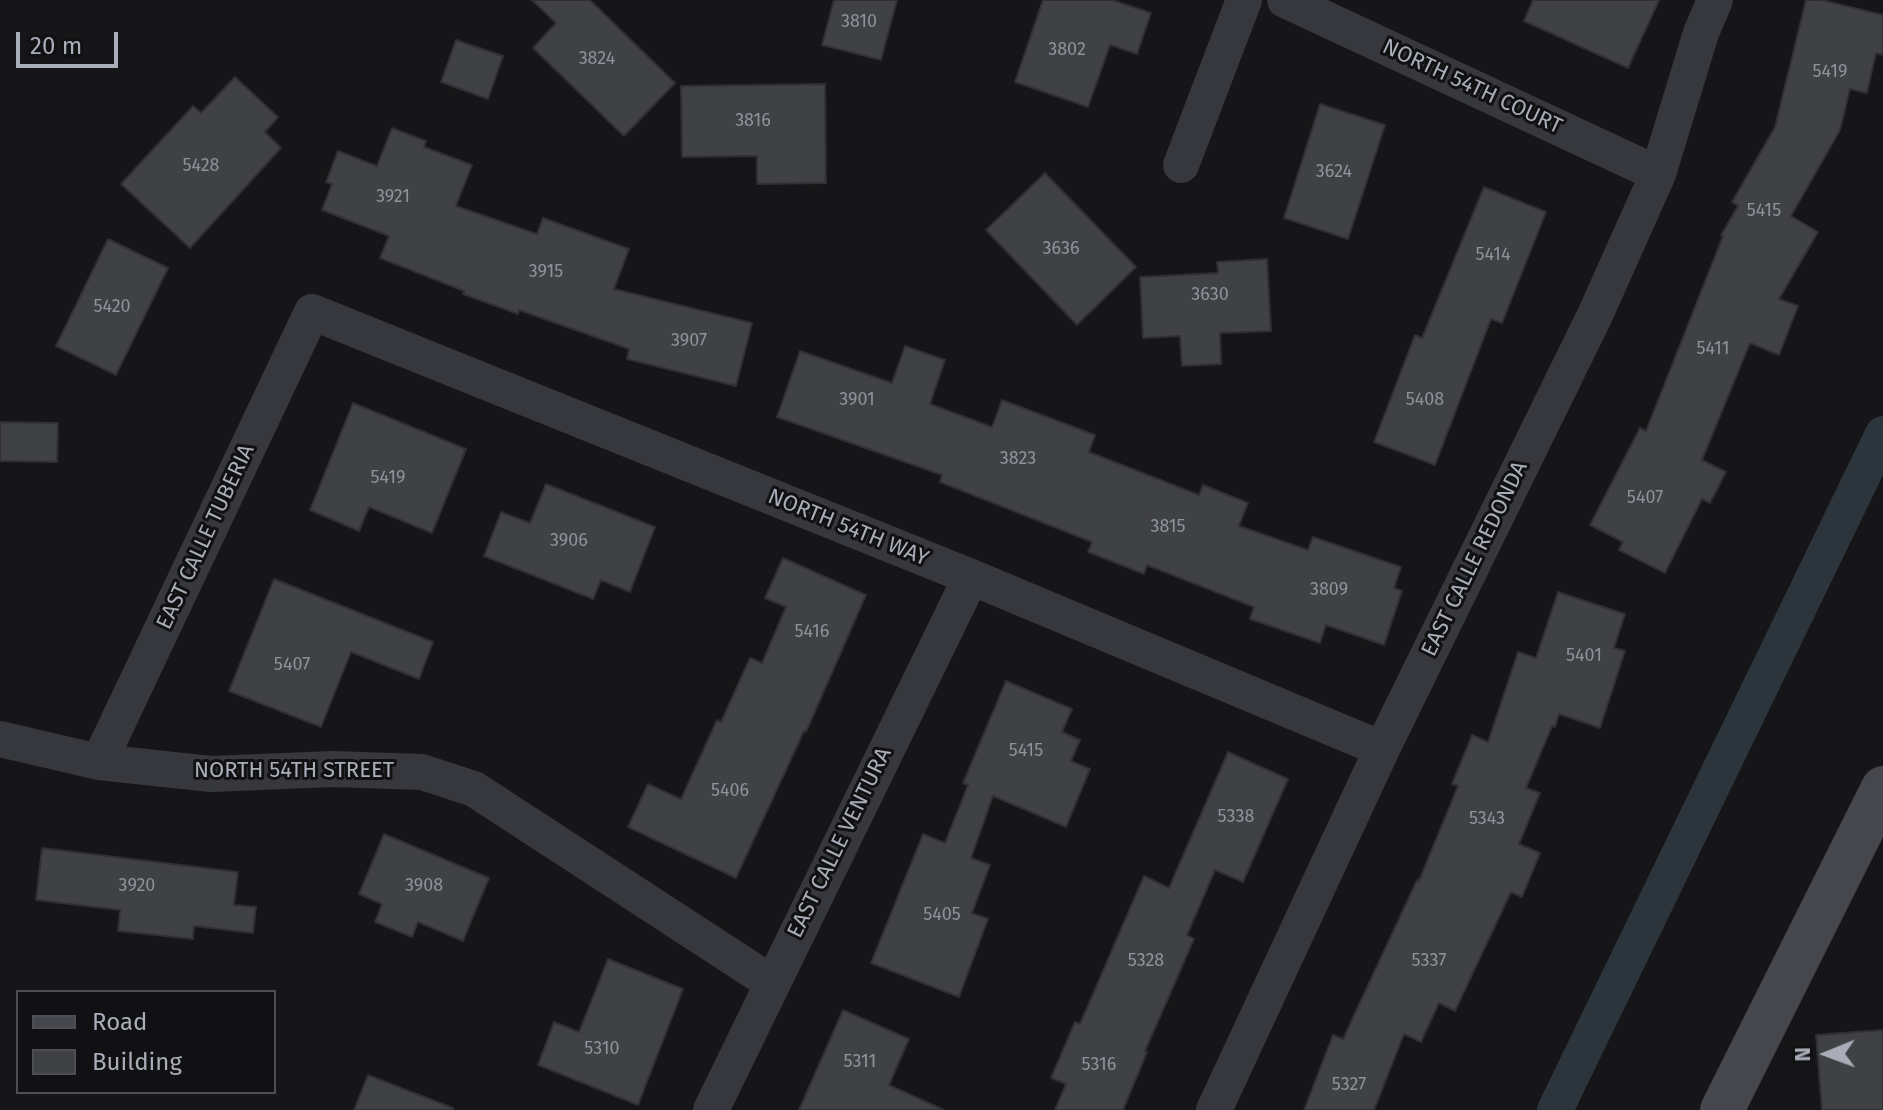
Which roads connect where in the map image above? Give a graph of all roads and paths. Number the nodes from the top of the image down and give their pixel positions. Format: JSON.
{"nodes":[{"id":1,"x":1244,"y":0,"type":"edge"},
{"id":2,"x":1285,"y":0,"type":"edge"},
{"id":3,"x":1715,"y":0,"type":"edge"},
{"id":4,"x":1181,"y":165,"type":"dead end"},
{"id":5,"x":1658,"y":174,"type":"junction"},
{"id":6,"x":312,"y":312,"type":"joint"},
{"id":7,"x":971,"y":577,"type":"junction"},
{"id":8,"x":0,"y":739,"type":"edge"},
{"id":9,"x":1382,"y":749,"type":"junction"},
{"id":10,"x":99,"y":762,"type":"junction"},
{"id":11,"x":1883,"y":788,"type":"edge"},
{"id":12,"x":772,"y":983,"type":"junction"},
{"id":13,"x":711,"y":1110,"type":"edge"},
{"id":14,"x":1214,"y":1110,"type":"edge"},
{"id":15,"x":1722,"y":1110,"type":"edge"}],
"edges":[{"from":1,"to":4,"type":"street"},
{"from":2,"to":5,"type":"street","name":"NORTH 54TH COURT"},
{"from":3,"to":5,"type":"street","name":"EAST CALLE REDONDA"},
{"from":5,"to":9,"type":"street","name":"EAST CALLE REDONDA"},
{"from":6,"to":7,"type":"street","name":"NORTH 54TH WAY"},
{"from":6,"to":10,"type":"street","name":"EAST CALLE TUBERIA"},
{"from":7,"to":9,"type":"street","name":"NORTH 54TH WAY"},
{"from":7,"to":12,"type":"street","name":"EAST CALLE VENTURA"},
{"from":8,"to":10,"type":"street","name":"NORTH 54TH STREET"},
{"from":9,"to":14,"type":"street","name":"EAST CALLE REDONDA"},
{"from":10,"to":12,"type":"street","name":"NORTH 54TH STREET"},
{"from":11,"to":15,"type":"main road"},
{"from":12,"to":13,"type":"street","name":"EAST CALLE VENTURA"}]}
